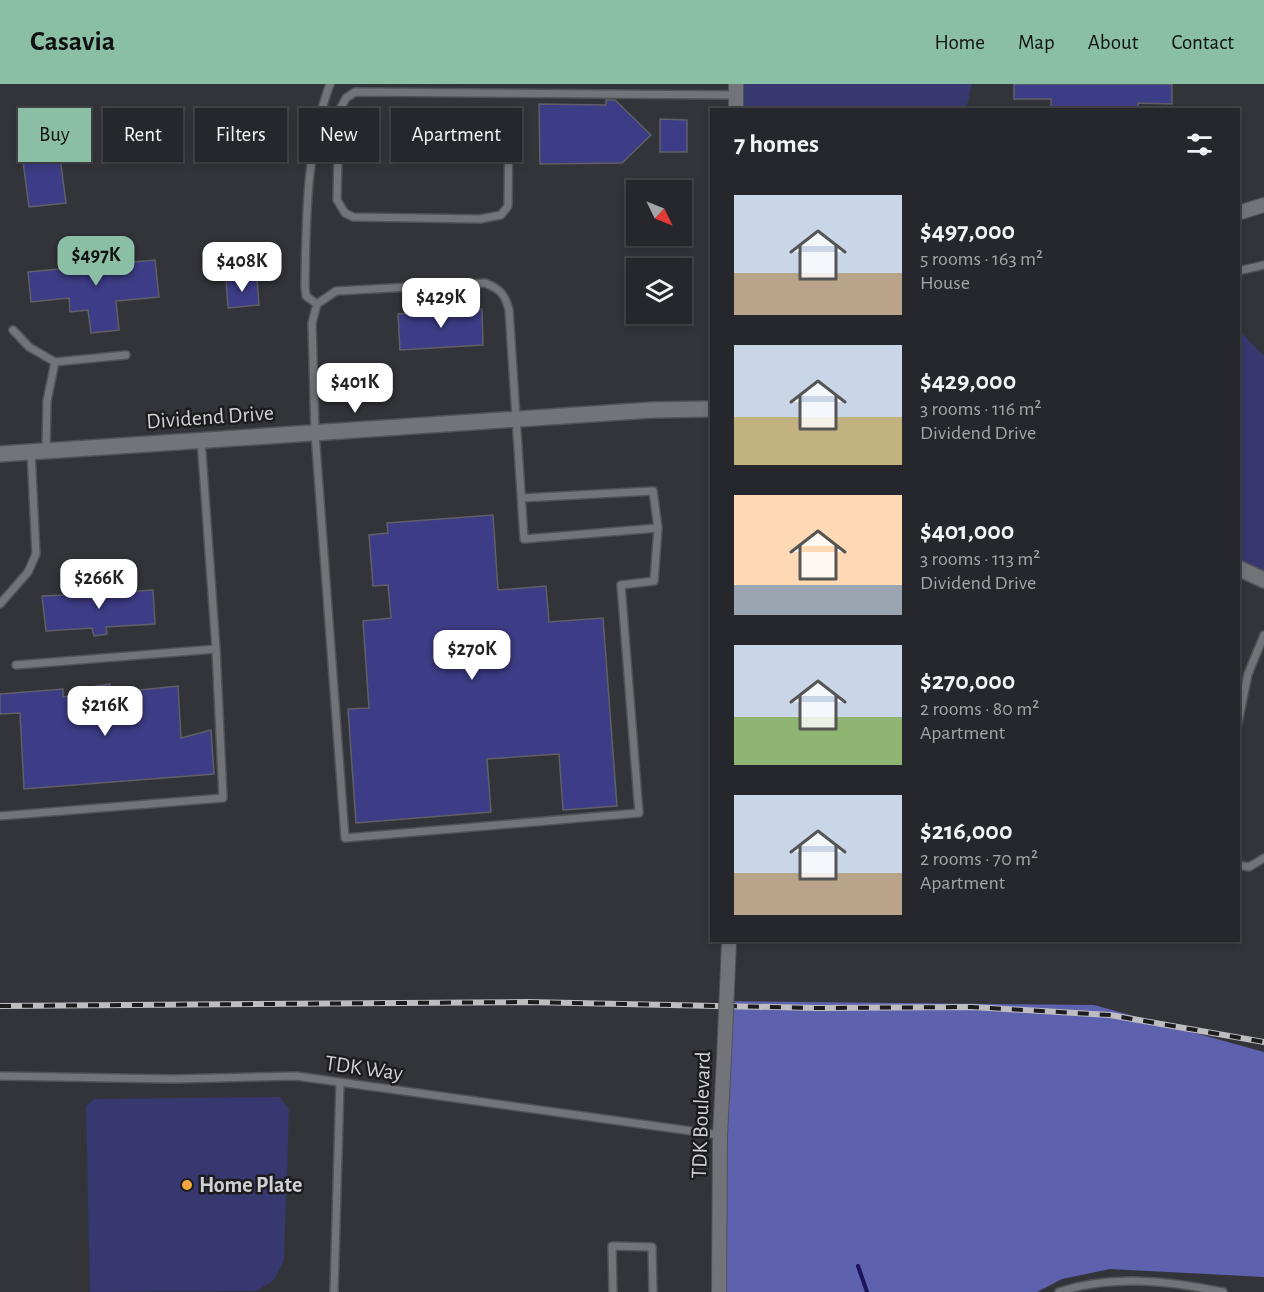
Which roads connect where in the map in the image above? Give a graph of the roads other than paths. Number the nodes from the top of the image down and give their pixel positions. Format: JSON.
{"nodes":[{"id":1,"x":330,"y":84,"type":"edge"},
{"id":2,"x":426,"y":88,"type":"edge"},
{"id":3,"x":736,"y":89,"type":"edge"},
{"id":4,"x":736,"y":108,"type":"edge"},
{"id":5,"x":509,"y":162,"type":"edge"},
{"id":6,"x":1264,"y":205,"type":"edge"},
{"id":7,"x":1240,"y":212,"type":"edge"},
{"id":8,"x":1264,"y":265,"type":"edge"},
{"id":9,"x":1240,"y":271,"type":"edge"},
{"id":10,"x":317,"y":304,"type":"junction"},
{"id":11,"x":13,"y":330,"type":"dead end"},
{"id":12,"x":126,"y":355,"type":"dead end"},
{"id":13,"x":55,"y":362,"type":"junction"},
{"id":14,"x":710,"y":409,"type":"edge"},
{"id":15,"x":516,"y":420,"type":"junction"},
{"id":16,"x":315,"y":433,"type":"junction"},
{"id":17,"x":201,"y":440,"type":"junction"},
{"id":18,"x":39,"y":451,"type":"junction"},
{"id":19,"x":0,"y":454,"type":"edge"},
{"id":20,"x":522,"y":498,"type":"junction"},
{"id":21,"x":658,"y":528,"type":"junction"},
{"id":22,"x":1240,"y":569,"type":"edge"},
{"id":23,"x":1264,"y":580,"type":"edge"},
{"id":24,"x":0,"y":604,"type":"edge"},
{"id":25,"x":1264,"y":635,"type":"edge"},
{"id":26,"x":216,"y":649,"type":"junction"},
{"id":27,"x":16,"y":665,"type":"dead end"},
{"id":28,"x":1240,"y":713,"type":"edge"},
{"id":29,"x":0,"y":816,"type":"edge"},
{"id":30,"x":1264,"y":858,"type":"edge"},
{"id":31,"x":1240,"y":865,"type":"edge"},
{"id":32,"x":729,"y":942,"type":"edge"},
{"id":33,"x":0,"y":1076,"type":"edge"},
{"id":34,"x":340,"y":1083,"type":"junction"},
{"id":35,"x":720,"y":1135,"type":"junction"},
{"id":36,"x":334,"y":1292,"type":"edge"},
{"id":37,"x":613,"y":1292,"type":"edge"},
{"id":38,"x":653,"y":1292,"type":"edge"},
{"id":39,"x":719,"y":1292,"type":"edge"},
{"id":40,"x":1059,"y":1292,"type":"edge"},
{"id":41,"x":1223,"y":1292,"type":"edge"}],
"edges":[{"from":1,"to":10,"type":"lane"},
{"from":2,"to":3,"type":"lane"},
{"from":2,"to":5,"type":"lane"},
{"from":3,"to":4,"type":"street"},
{"from":6,"to":7,"type":"street"},
{"from":8,"to":9,"type":"lane"},
{"from":10,"to":15,"type":"lane"},
{"from":10,"to":16,"type":"lane"},
{"from":11,"to":13,"type":"lane"},
{"from":12,"to":13,"type":"lane"},
{"from":13,"to":18,"type":"lane"},
{"from":14,"to":15,"type":"street","name":"Dividend Drive"},
{"from":15,"to":16,"type":"street","name":"Dividend Drive"},
{"from":15,"to":20,"type":"lane"},
{"from":16,"to":17,"type":"street","name":"Dividend Drive"},
{"from":16,"to":21,"type":"lane"},
{"from":17,"to":18,"type":"street","name":"Dividend Drive"},
{"from":17,"to":26,"type":"lane"},
{"from":18,"to":19,"type":"street","name":"Dividend Drive"},
{"from":18,"to":24,"type":"lane"},
{"from":20,"to":21,"type":"lane"},
{"from":20,"to":21,"type":"lane"},
{"from":22,"to":23,"type":"street"},
{"from":25,"to":28,"type":"lane"},
{"from":26,"to":27,"type":"lane"},
{"from":26,"to":29,"type":"lane"},
{"from":30,"to":31,"type":"lane"},
{"from":32,"to":35,"type":"street","name":"TDK Boulevard","bridge":true},
{"from":33,"to":34,"type":"lane","name":"TDK Way"},
{"from":34,"to":35,"type":"lane","name":"TDK Way"},
{"from":34,"to":36,"type":"lane"},
{"from":35,"to":39,"type":"street","name":"TDK Boulevard"},
{"from":37,"to":38,"type":"lane"},
{"from":40,"to":41,"type":"lane"}]}
